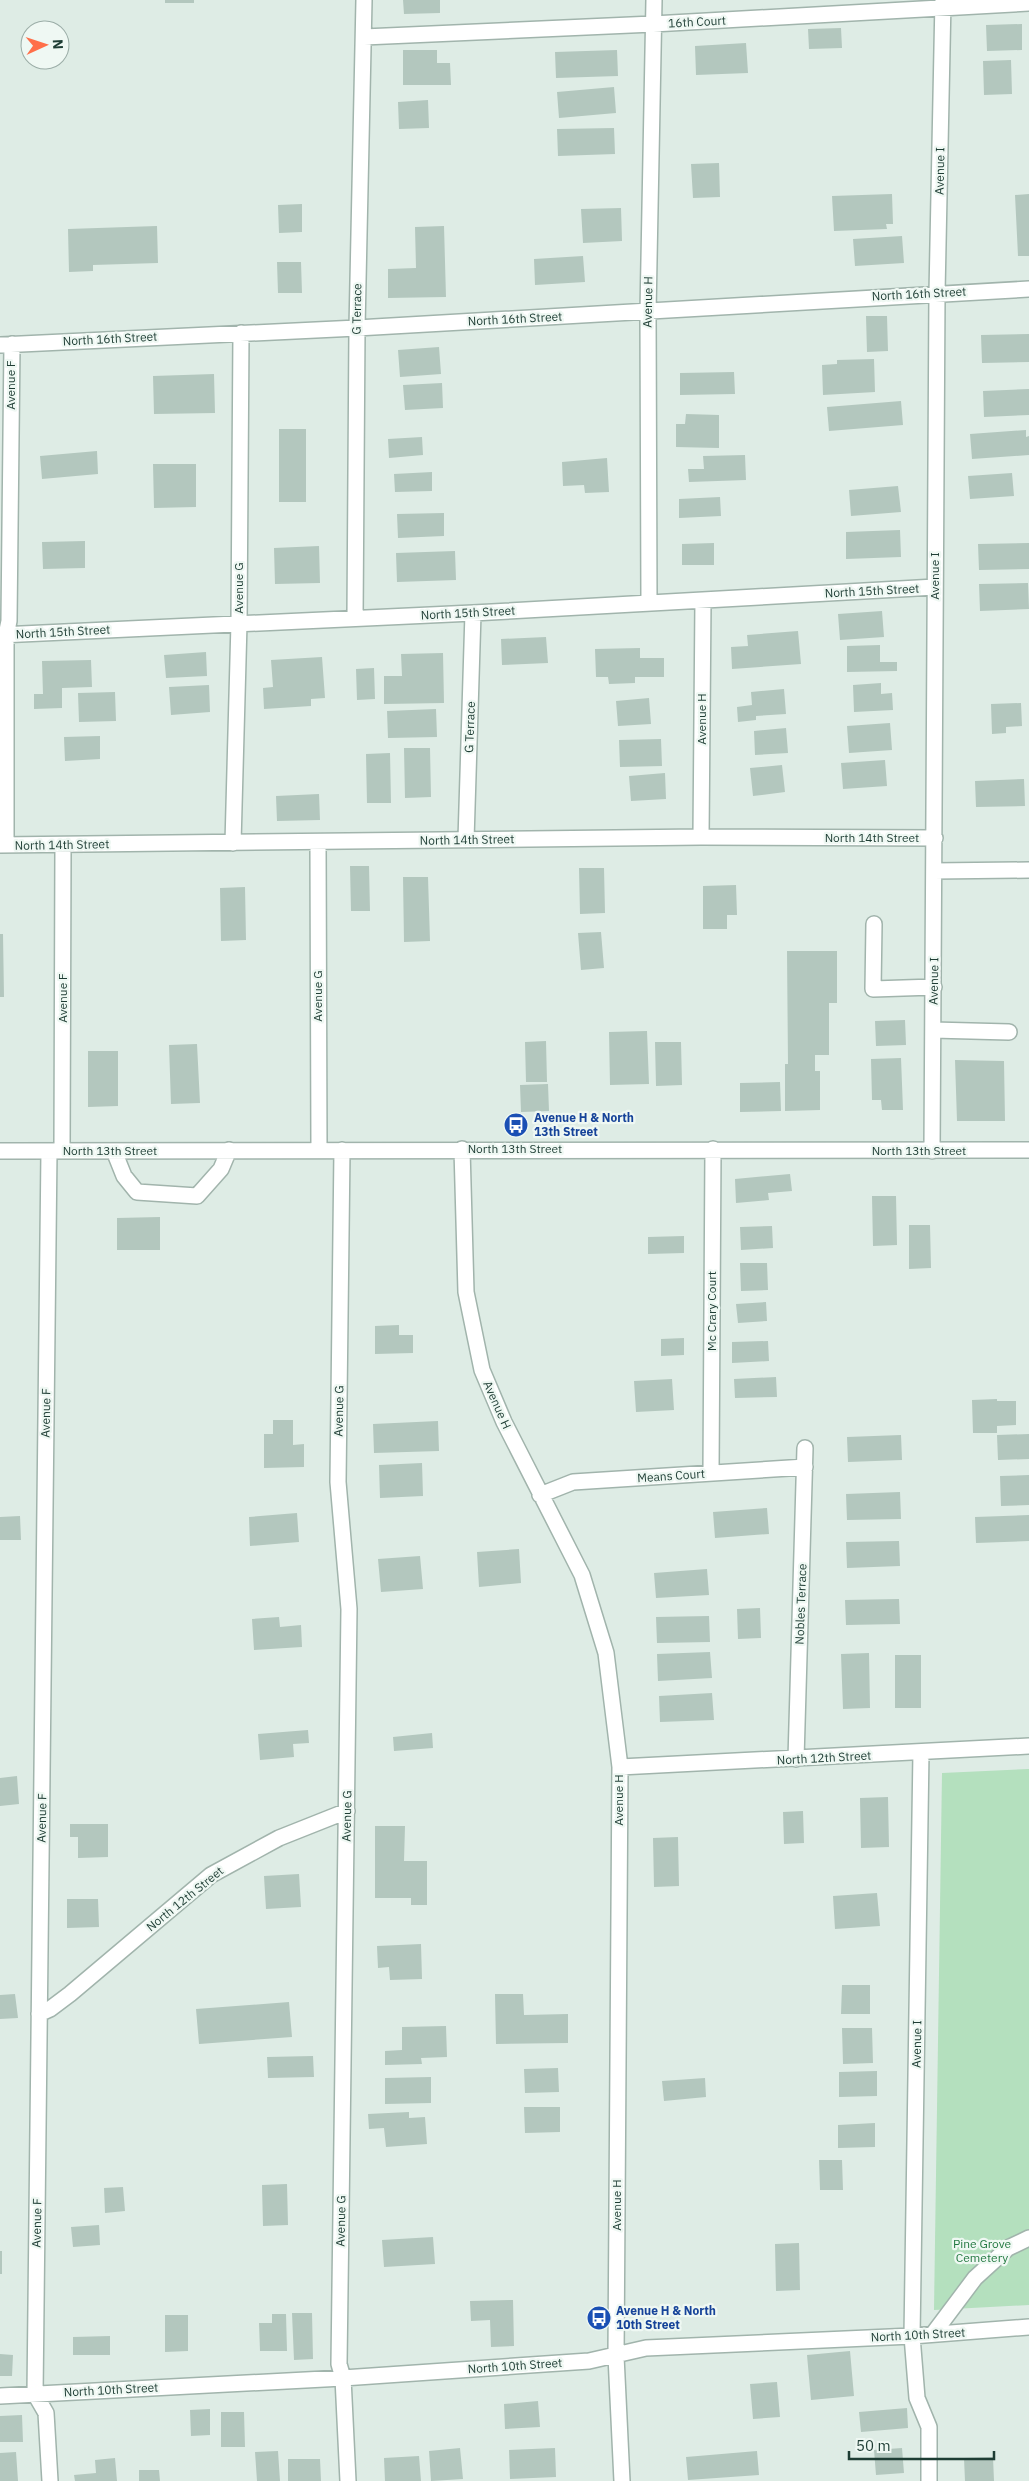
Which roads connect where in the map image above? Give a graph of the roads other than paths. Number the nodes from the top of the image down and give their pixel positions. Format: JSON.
{"nodes":[{"id":1,"x":364,"y":0,"type":"edge"},
{"id":2,"x":654,"y":0,"type":"edge"},
{"id":3,"x":1029,"y":3,"type":"edge"},
{"id":4,"x":943,"y":4,"type":"edge"},
{"id":5,"x":654,"y":24,"type":"junction"},
{"id":6,"x":364,"y":37,"type":"junction"},
{"id":7,"x":1029,"y":289,"type":"edge"},
{"id":8,"x":937,"y":293,"type":"junction"},
{"id":9,"x":648,"y":312,"type":"junction"},
{"id":10,"x":357,"y":328,"type":"junction"},
{"id":11,"x":241,"y":333,"type":"junction"},
{"id":12,"x":6,"y":344,"type":"edge"},
{"id":13,"x":5,"y":506,"type":"edge"},
{"id":14,"x":935,"y":587,"type":"junction"},
{"id":15,"x":703,"y":600,"type":"junction"},
{"id":16,"x":649,"y":604,"type":"junction"},
{"id":17,"x":473,"y":613,"type":"junction"},
{"id":18,"x":355,"y":618,"type":"junction"},
{"id":19,"x":239,"y":623,"type":"junction"},
{"id":20,"x":3,"y":635,"type":"edge"},
{"id":21,"x":701,"y":837,"type":"junction"},
{"id":22,"x":935,"y":838,"type":"junction"},
{"id":23,"x":466,"y":840,"type":"junction"},
{"id":24,"x":318,"y":842,"type":"junction"},
{"id":25,"x":233,"y":843,"type":"junction"},
{"id":26,"x":3,"y":845,"type":"edge"},
{"id":27,"x":63,"y":845,"type":"junction"},
{"id":28,"x":1029,"y":870,"type":"edge"},
{"id":29,"x":934,"y":871,"type":"junction"},
{"id":30,"x":874,"y":924,"type":"dead end"},
{"id":31,"x":934,"y":987,"type":"junction"},
{"id":32,"x":933,"y":1030,"type":"junction"},
{"id":33,"x":1009,"y":1032,"type":"dead end"},
{"id":34,"x":462,"y":1149,"type":"junction"},
{"id":35,"x":713,"y":1149,"type":"junction"},
{"id":36,"x":229,"y":1150,"type":"junction"},
{"id":37,"x":319,"y":1150,"type":"junction"},
{"id":38,"x":342,"y":1150,"type":"junction"},
{"id":39,"x":1029,"y":1150,"type":"edge"},
{"id":40,"x":0,"y":1151,"type":"edge"},
{"id":41,"x":56,"y":1151,"type":"junction"},
{"id":42,"x":114,"y":1151,"type":"junction"},
{"id":43,"x":932,"y":1151,"type":"junction"},
{"id":44,"x":805,"y":1448,"type":"dead end"},
{"id":45,"x":805,"y":1467,"type":"junction"},
{"id":46,"x":711,"y":1473,"type":"junction"},
{"id":47,"x":540,"y":1495,"type":"junction"},
{"id":48,"x":1029,"y":1746,"type":"edge"},
{"id":49,"x":921,"y":1752,"type":"junction"},
{"id":50,"x":796,"y":1760,"type":"junction"},
{"id":51,"x":620,"y":1767,"type":"junction"},
{"id":52,"x":347,"y":1811,"type":"junction"},
{"id":53,"x":39,"y":2014,"type":"junction"},
{"id":54,"x":1029,"y":2238,"type":"edge"},
{"id":55,"x":1029,"y":2327,"type":"edge"},
{"id":56,"x":933,"y":2334,"type":"junction"},
{"id":57,"x":912,"y":2336,"type":"junction"},
{"id":58,"x":616,"y":2356,"type":"junction"},
{"id":59,"x":343,"y":2378,"type":"junction"},
{"id":60,"x":35,"y":2394,"type":"junction"},
{"id":61,"x":0,"y":2396,"type":"edge"},
{"id":62,"x":50,"y":2481,"type":"edge"},
{"id":63,"x":348,"y":2481,"type":"edge"},
{"id":64,"x":622,"y":2481,"type":"edge"},
{"id":65,"x":930,"y":2481,"type":"edge"}],
"edges":[{"from":1,"to":6,"type":"street","name":"G Terrace"},
{"from":2,"to":5,"type":"street","name":"Avenue H"},
{"from":3,"to":4,"type":"street","name":"16th Court"},
{"from":4,"to":5,"type":"street","name":"16th Court"},
{"from":4,"to":8,"type":"street","name":"Avenue I"},
{"from":5,"to":6,"type":"street","name":"16th Court"},
{"from":5,"to":9,"type":"street","name":"Avenue H"},
{"from":6,"to":10,"type":"street","name":"G Terrace"},
{"from":7,"to":8,"type":"street","name":"North 16th Street"},
{"from":8,"to":9,"type":"street","name":"North 16th Street"},
{"from":8,"to":14,"type":"street","name":"Avenue I"},
{"from":9,"to":10,"type":"street","name":"North 16th Street"},
{"from":9,"to":16,"type":"street","name":"Avenue H"},
{"from":10,"to":11,"type":"street","name":"North 16th Street"},
{"from":10,"to":18,"type":"street","name":"G Terrace"},
{"from":11,"to":12,"type":"street","name":"North 16th Street"},
{"from":11,"to":19,"type":"street","name":"Avenue G"},
{"from":12,"to":13,"type":"street","name":"Avenue F"},
{"from":13,"to":20,"type":"street","name":"Avenue F"},
{"from":14,"to":15,"type":"street","name":"North 15th Street"},
{"from":14,"to":22,"type":"street","name":"Avenue I"},
{"from":15,"to":16,"type":"street","name":"North 15th Street"},
{"from":15,"to":21,"type":"street","name":"Avenue H"},
{"from":16,"to":17,"type":"street","name":"North 15th Street"},
{"from":17,"to":18,"type":"street","name":"North 15th Street"},
{"from":17,"to":23,"type":"street","name":"G Terrace"},
{"from":18,"to":19,"type":"street","name":"North 15th Street"},
{"from":19,"to":20,"type":"street","name":"North 15th Street"},
{"from":19,"to":25,"type":"street","name":"Avenue G"},
{"from":20,"to":26,"type":"street","name":"Avenue F"},
{"from":21,"to":22,"type":"street","name":"North 14th Street"},
{"from":21,"to":23,"type":"street","name":"North 14th Street"},
{"from":22,"to":29,"type":"street","name":"Avenue I"},
{"from":23,"to":24,"type":"street","name":"North 14th Street"},
{"from":24,"to":25,"type":"street","name":"North 14th Street"},
{"from":24,"to":37,"type":"street","name":"Avenue G"},
{"from":25,"to":27,"type":"street","name":"North 14th Street"},
{"from":26,"to":27,"type":"street","name":"North 14th Street"},
{"from":27,"to":41,"type":"street","name":"Avenue F"},
{"from":28,"to":29,"type":"street"},
{"from":29,"to":31,"type":"street","name":"Avenue I"},
{"from":30,"to":31,"type":"street"},
{"from":31,"to":32,"type":"street","name":"Avenue I"},
{"from":32,"to":33,"type":"street"},
{"from":32,"to":43,"type":"street","name":"Avenue I"},
{"from":34,"to":35,"type":"street","name":"North 13th Street"},
{"from":34,"to":38,"type":"street","name":"North 13th Street"},
{"from":34,"to":47,"type":"street","name":"Avenue H"},
{"from":35,"to":43,"type":"street","name":"North 13th Street"},
{"from":35,"to":46,"type":"street","name":"Mc Crary Court"},
{"from":36,"to":37,"type":"street","name":"North 13th Street"},
{"from":36,"to":42,"type":"street","name":"North 13th Street"},
{"from":36,"to":42,"type":"street"},
{"from":37,"to":38,"type":"street","name":"North 13th Street"},
{"from":38,"to":52,"type":"street","name":"Avenue G"},
{"from":39,"to":43,"type":"street","name":"North 13th Street"},
{"from":40,"to":41,"type":"street","name":"North 13th Street"},
{"from":41,"to":42,"type":"street","name":"North 13th Street"},
{"from":41,"to":53,"type":"street","name":"Avenue F"},
{"from":44,"to":45,"type":"street","name":"Nobles Terrace"},
{"from":45,"to":46,"type":"street","name":"Means Court"},
{"from":45,"to":50,"type":"street","name":"Nobles Terrace"},
{"from":46,"to":47,"type":"street","name":"Means Court"},
{"from":47,"to":51,"type":"street","name":"Avenue H"},
{"from":48,"to":49,"type":"street","name":"North 12th Street"},
{"from":49,"to":50,"type":"street","name":"North 12th Street"},
{"from":49,"to":57,"type":"street","name":"Avenue I"},
{"from":50,"to":51,"type":"street","name":"North 12th Street"},
{"from":51,"to":58,"type":"street","name":"Avenue H"},
{"from":52,"to":53,"type":"street","name":"North 12th Street"},
{"from":52,"to":59,"type":"street","name":"Avenue G"},
{"from":53,"to":60,"type":"street","name":"Avenue F"},
{"from":54,"to":56,"type":"street"},
{"from":55,"to":56,"type":"street","name":"North 10th Street"},
{"from":56,"to":57,"type":"street","name":"North 10th Street"},
{"from":57,"to":58,"type":"street","name":"North 10th Street"},
{"from":57,"to":65,"type":"street","name":"Avenue I"},
{"from":58,"to":59,"type":"street","name":"North 10th Street"},
{"from":58,"to":64,"type":"street","name":"Avenue H"},
{"from":59,"to":60,"type":"street","name":"North 10th Street"},
{"from":59,"to":63,"type":"street","name":"Avenue G"},
{"from":60,"to":61,"type":"street","name":"North 10th Street"},
{"from":60,"to":62,"type":"street","name":"Avenue F"}]}
